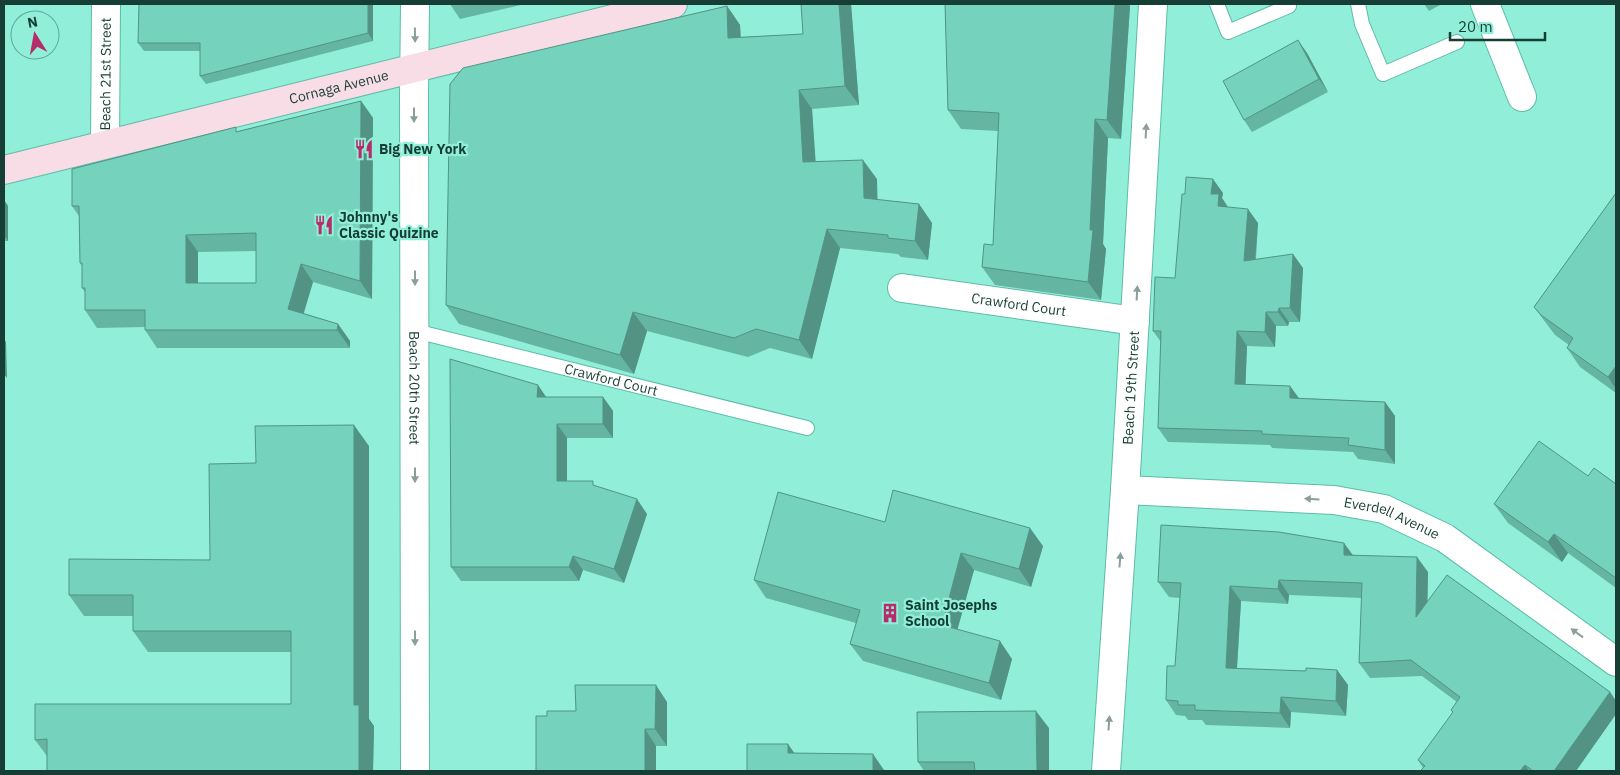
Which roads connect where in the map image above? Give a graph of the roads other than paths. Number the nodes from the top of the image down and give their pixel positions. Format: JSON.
{"nodes":[{"id":1,"x":106,"y":4,"type":"edge"},
{"id":2,"x":415,"y":4,"type":"edge"},
{"id":3,"x":673,"y":4,"type":"edge"},
{"id":4,"x":1153,"y":4,"type":"edge"},
{"id":5,"x":1217,"y":4,"type":"edge"},
{"id":6,"x":1288,"y":4,"type":"edge"},
{"id":7,"x":1358,"y":4,"type":"edge"},
{"id":8,"x":1485,"y":4,"type":"edge"},
{"id":9,"x":1457,"y":42,"type":"dead end"},
{"id":10,"x":415,"y":67,"type":"junction"},
{"id":11,"x":1522,"y":97,"type":"dead end"},
{"id":12,"x":105,"y":144,"type":"junction"},
{"id":13,"x":4,"y":170,"type":"edge"},
{"id":14,"x":902,"y":288,"type":"dead end"},
{"id":15,"x":1135,"y":320,"type":"junction"},
{"id":16,"x":415,"y":331,"type":"junction"},
{"id":17,"x":806,"y":428,"type":"dead end"},
{"id":18,"x":1125,"y":490,"type":"junction"},
{"id":19,"x":1616,"y":662,"type":"edge"},
{"id":20,"x":415,"y":771,"type":"edge"},
{"id":21,"x":1106,"y":771,"type":"edge"}],
"edges":[{"from":1,"to":12,"type":"street","name":"Beach 21st Street"},
{"from":2,"to":10,"type":"street","name":"Beach 20th Street","one_way":true},
{"from":3,"to":10,"type":"street","name":"Cornaga Avenue"},
{"from":15,"to":4,"type":"street","name":"Beach 19th Street","one_way":true},
{"from":5,"to":6,"type":"lane"},
{"from":7,"to":9,"type":"lane"},
{"from":8,"to":11,"type":"street"},
{"from":10,"to":12,"type":"street","name":"Cornaga Avenue"},
{"from":10,"to":16,"type":"street","name":"Beach 20th Street","one_way":true},
{"from":12,"to":13,"type":"street","name":"Cornaga Avenue"},
{"from":14,"to":15,"type":"street","name":"Crawford Court"},
{"from":15,"to":18,"type":"street","name":"Beach 19th Street"},
{"from":16,"to":17,"type":"lane","name":"Crawford Court"},
{"from":16,"to":20,"type":"street","name":"Beach 20th Street","one_way":true},
{"from":19,"to":18,"type":"street","name":"Everdell Avenue","one_way":true},
{"from":21,"to":18,"type":"street","name":"Beach 19th Street","one_way":true}]}
